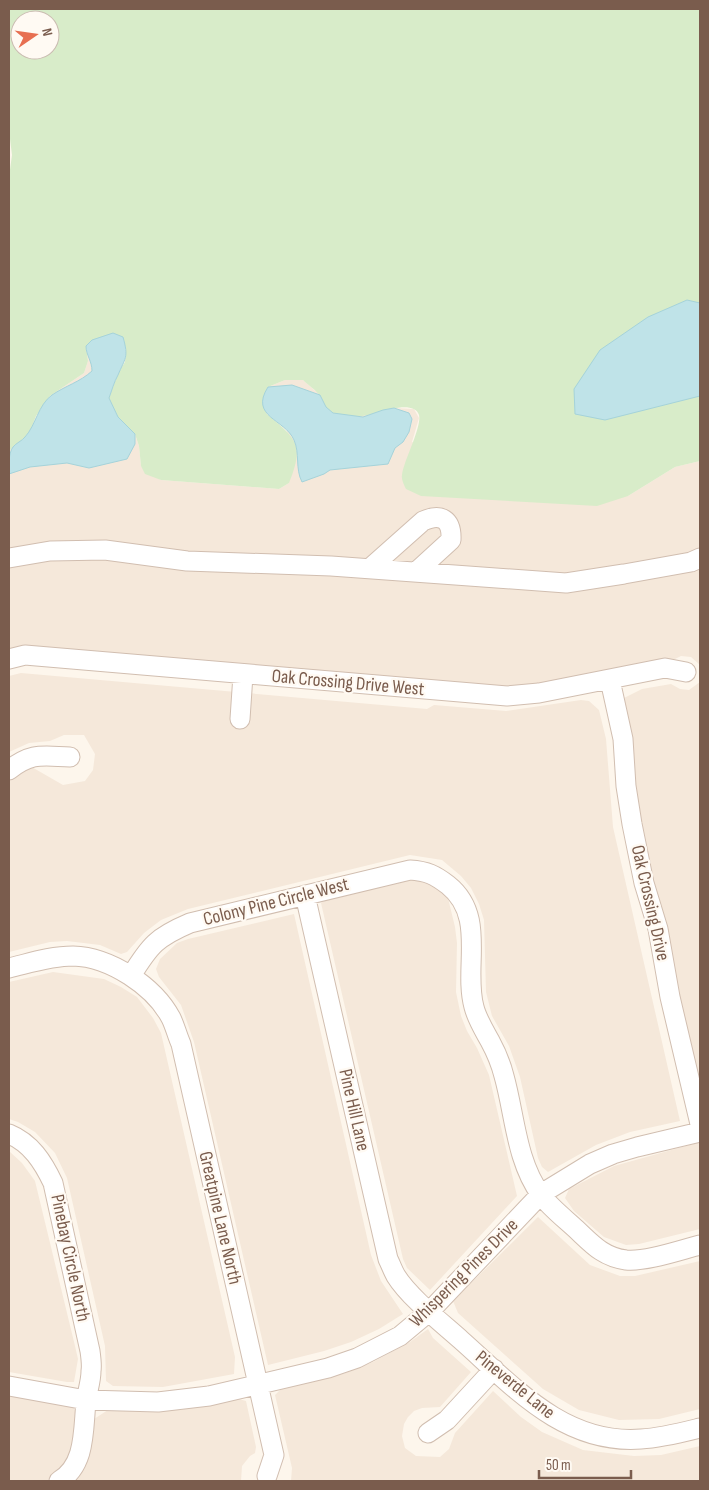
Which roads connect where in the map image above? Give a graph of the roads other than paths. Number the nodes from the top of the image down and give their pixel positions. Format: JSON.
{"nodes":[{"id":1,"x":9,"y":558,"type":"edge"},
{"id":2,"x":700,"y":558,"type":"edge"},
{"id":3,"x":368,"y":569,"type":"junction"},
{"id":4,"x":416,"y":572,"type":"junction"},
{"id":5,"x":9,"y":659,"type":"edge"},
{"id":6,"x":686,"y":672,"type":"dead end"},
{"id":7,"x":243,"y":675,"type":"junction"},
{"id":8,"x":610,"y":680,"type":"junction"},
{"id":9,"x":240,"y":719,"type":"dead end"},
{"id":10,"x":70,"y":758,"type":"dead end"},
{"id":11,"x":9,"y":770,"type":"edge"},
{"id":12,"x":304,"y":895,"type":"junction"},
{"id":13,"x":9,"y":968,"type":"edge"},
{"id":14,"x":131,"y":976,"type":"junction"},
{"id":15,"x":700,"y":1124,"type":"edge"},
{"id":16,"x":700,"y":1132,"type":"edge"},
{"id":17,"x":9,"y":1134,"type":"edge"},
{"id":18,"x":541,"y":1194,"type":"junction"},
{"id":19,"x":700,"y":1245,"type":"edge"},
{"id":20,"x":430,"y":1312,"type":"junction"},
{"id":21,"x":494,"y":1369,"type":"junction"},
{"id":22,"x":257,"y":1384,"type":"junction"},
{"id":23,"x":9,"y":1386,"type":"edge"},
{"id":24,"x":86,"y":1400,"type":"junction"},
{"id":25,"x":700,"y":1428,"type":"edge"},
{"id":26,"x":428,"y":1433,"type":"dead end"},
{"id":27,"x":266,"y":1476,"type":"dead end"},
{"id":28,"x":59,"y":1481,"type":"edge"}],
"edges":[{"from":1,"to":3,"type":"street"},
{"from":2,"to":4,"type":"street"},
{"from":3,"to":4,"type":"street"},
{"from":3,"to":4,"type":"street"},
{"from":5,"to":7,"type":"street","name":"Oak Crossing Drive West"},
{"from":6,"to":8,"type":"street","name":"Oak Crossing Drive West"},
{"from":7,"to":8,"type":"street","name":"Oak Crossing Drive West"},
{"from":7,"to":9,"type":"street"},
{"from":8,"to":15,"type":"street","name":"Oak Crossing Drive"},
{"from":10,"to":11,"type":"street"},
{"from":12,"to":14,"type":"street","name":"Colony Pine Circle West"},
{"from":12,"to":18,"type":"street","name":"Colony Pine Circle West"},
{"from":12,"to":20,"type":"street","name":"Pine Hill Lane"},
{"from":13,"to":14,"type":"street","name":"Greatpine Lane North"},
{"from":14,"to":22,"type":"street","name":"Greatpine Lane North"},
{"from":16,"to":18,"type":"street","name":"Whispering Pines Drive"},
{"from":17,"to":24,"type":"street","name":"Pinebay Circle North"},
{"from":18,"to":19,"type":"street"},
{"from":18,"to":20,"type":"street","name":"Whispering Pines Drive"},
{"from":20,"to":21,"type":"street","name":"Pineverde Lane"},
{"from":20,"to":22,"type":"street","name":"Whispering Pines Drive"},
{"from":21,"to":25,"type":"street","name":"Pineverde Lane"},
{"from":21,"to":26,"type":"street"},
{"from":22,"to":24,"type":"street","name":"Whispering Pines Drive"},
{"from":22,"to":27,"type":"street","name":"Greatpine Lane North"},
{"from":23,"to":24,"type":"street","name":"Whispering Pines Drive"},
{"from":24,"to":28,"type":"street","name":"Pinebay Circle North"}]}
